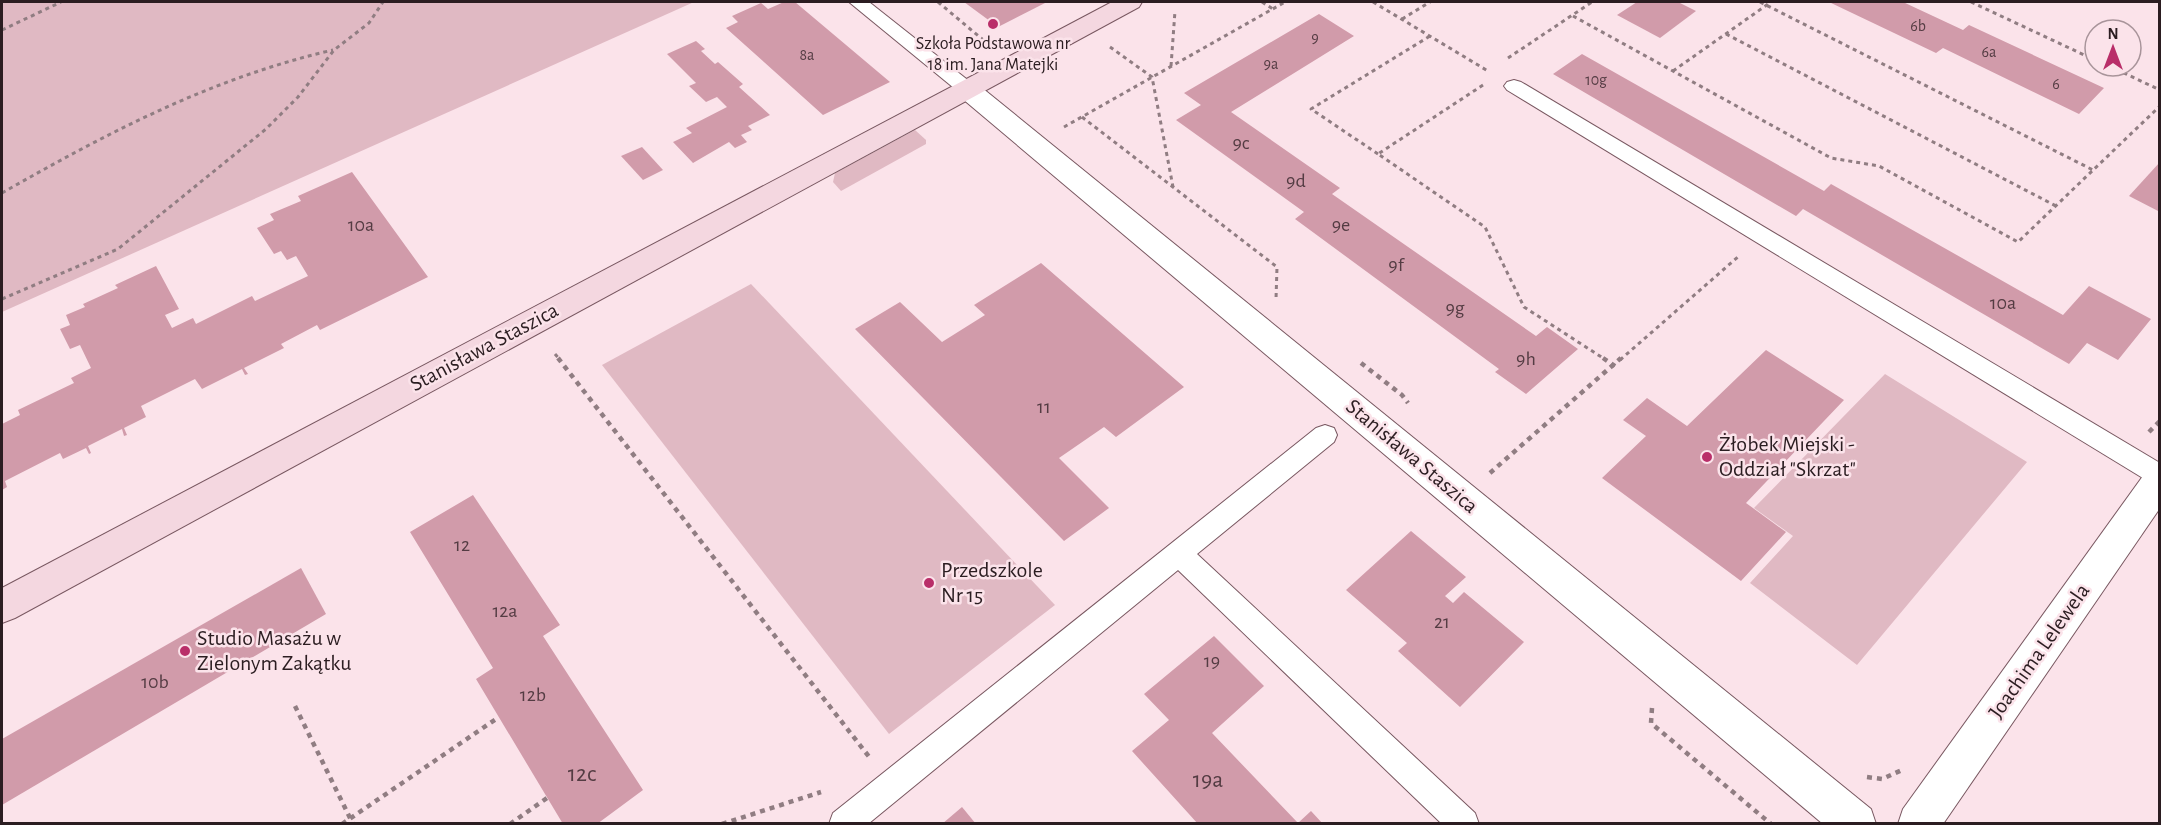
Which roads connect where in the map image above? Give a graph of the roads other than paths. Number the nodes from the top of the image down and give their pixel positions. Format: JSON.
{"nodes":[{"id":1,"x":858,"y":2,"type":"edge"},
{"id":2,"x":1130,"y":2,"type":"edge"},
{"id":3,"x":1505,"y":81,"type":"road end"},
{"id":4,"x":967,"y":89,"type":"junction"},
{"id":5,"x":1325,"y":435,"type":"dead end"},
{"id":6,"x":2160,"y":478,"type":"edge"},
{"id":7,"x":1178,"y":553,"type":"junction"},
{"id":8,"x":2,"y":606,"type":"edge"},
{"id":9,"x":844,"y":824,"type":"edge"},
{"id":10,"x":1464,"y":824,"type":"edge"},
{"id":11,"x":1856,"y":824,"type":"edge"},
{"id":12,"x":1918,"y":824,"type":"edge"}],
"edges":[{"from":1,"to":4,"type":"lane"},
{"from":2,"to":4,"type":"street","name":"Stanisława Staszica"},
{"from":3,"to":6,"type":"lane"},
{"from":4,"to":8,"type":"street","name":"Stanisława Staszica"},
{"from":4,"to":11,"type":"street","name":"Stanisława Staszica"},
{"from":5,"to":7,"type":"lane"},
{"from":6,"to":12,"type":"street","name":"Joachima Lelewela"},
{"from":7,"to":9,"type":"lane"},
{"from":7,"to":10,"type":"lane"}]}
